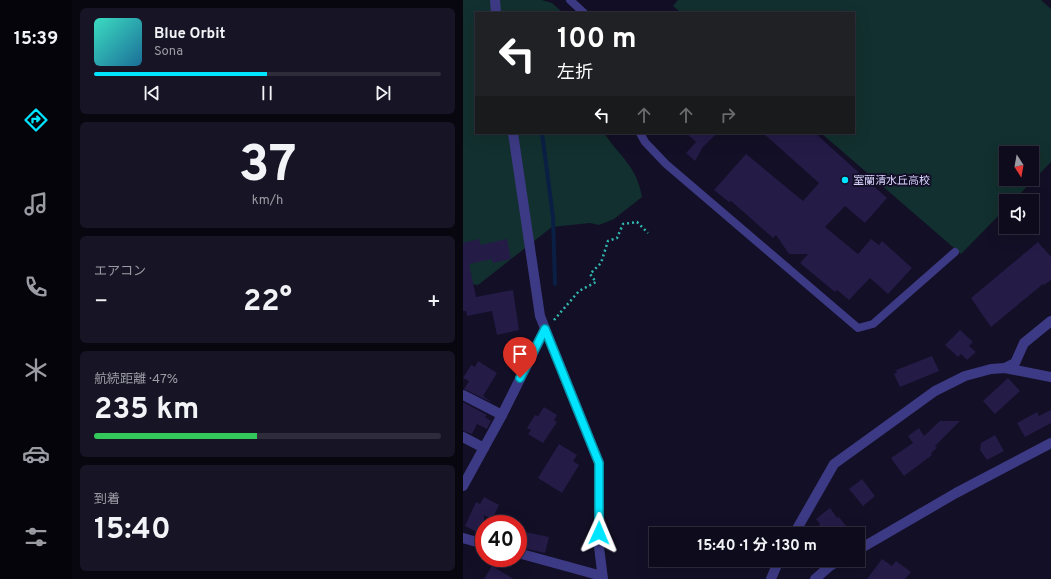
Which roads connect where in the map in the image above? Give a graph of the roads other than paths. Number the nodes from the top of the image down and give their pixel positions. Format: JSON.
{"nodes":[{"id":1,"x":495,"y":0,"type":"edge"},
{"id":2,"x":569,"y":0,"type":"edge"},
{"id":3,"x":495,"y":12,"type":"edge"},
{"id":4,"x":583,"y":12,"type":"edge"},
{"id":5,"x":513,"y":134,"type":"edge"},
{"id":6,"x":641,"y":134,"type":"edge"},
{"id":7,"x":955,"y":252,"type":"dead end"},
{"id":8,"x":1051,"y":321,"type":"edge"},
{"id":9,"x":545,"y":329,"type":"junction"},
{"id":10,"x":1005,"y":368,"type":"junction"},
{"id":11,"x":1051,"y":377,"type":"edge"},
{"id":12,"x":463,"y":395,"type":"edge"},
{"id":13,"x":502,"y":415,"type":"junction"},
{"id":14,"x":463,"y":436,"type":"edge"},
{"id":15,"x":1051,"y":442,"type":"edge"},
{"id":16,"x":484,"y":448,"type":"junction"},
{"id":17,"x":463,"y":486,"type":"edge"},
{"id":18,"x":797,"y":527,"type":"edge"},
{"id":19,"x":463,"y":538,"type":"edge"},
{"id":20,"x":475,"y":541,"type":"edge"},
{"id":21,"x":865,"y":546,"type":"edge"},
{"id":22,"x":527,"y":556,"type":"edge"},
{"id":23,"x":776,"y":567,"type":"edge"},
{"id":24,"x":829,"y":567,"type":"edge"},
{"id":25,"x":602,"y":578,"type":"edge"},
{"id":26,"x":771,"y":579,"type":"edge"},
{"id":27,"x":815,"y":579,"type":"edge"}],
"edges":[{"from":1,"to":3,"type":"street"},
{"from":2,"to":4,"type":"lane"},
{"from":5,"to":9,"type":"street"},
{"from":6,"to":7,"type":"lane"},
{"from":8,"to":10,"type":"street"},
{"from":9,"to":13,"type":"street"},
{"from":9,"to":25,"type":"street"},
{"from":10,"to":11,"type":"street"},
{"from":10,"to":18,"type":"street"},
{"from":12,"to":13,"type":"street"},
{"from":13,"to":16,"type":"street"},
{"from":14,"to":16,"type":"street"},
{"from":15,"to":21,"type":"street"},
{"from":16,"to":17,"type":"street"},
{"from":19,"to":20,"type":"street"},
{"from":22,"to":25,"type":"street"},
{"from":23,"to":26,"type":"street"},
{"from":24,"to":27,"type":"street"}]}
